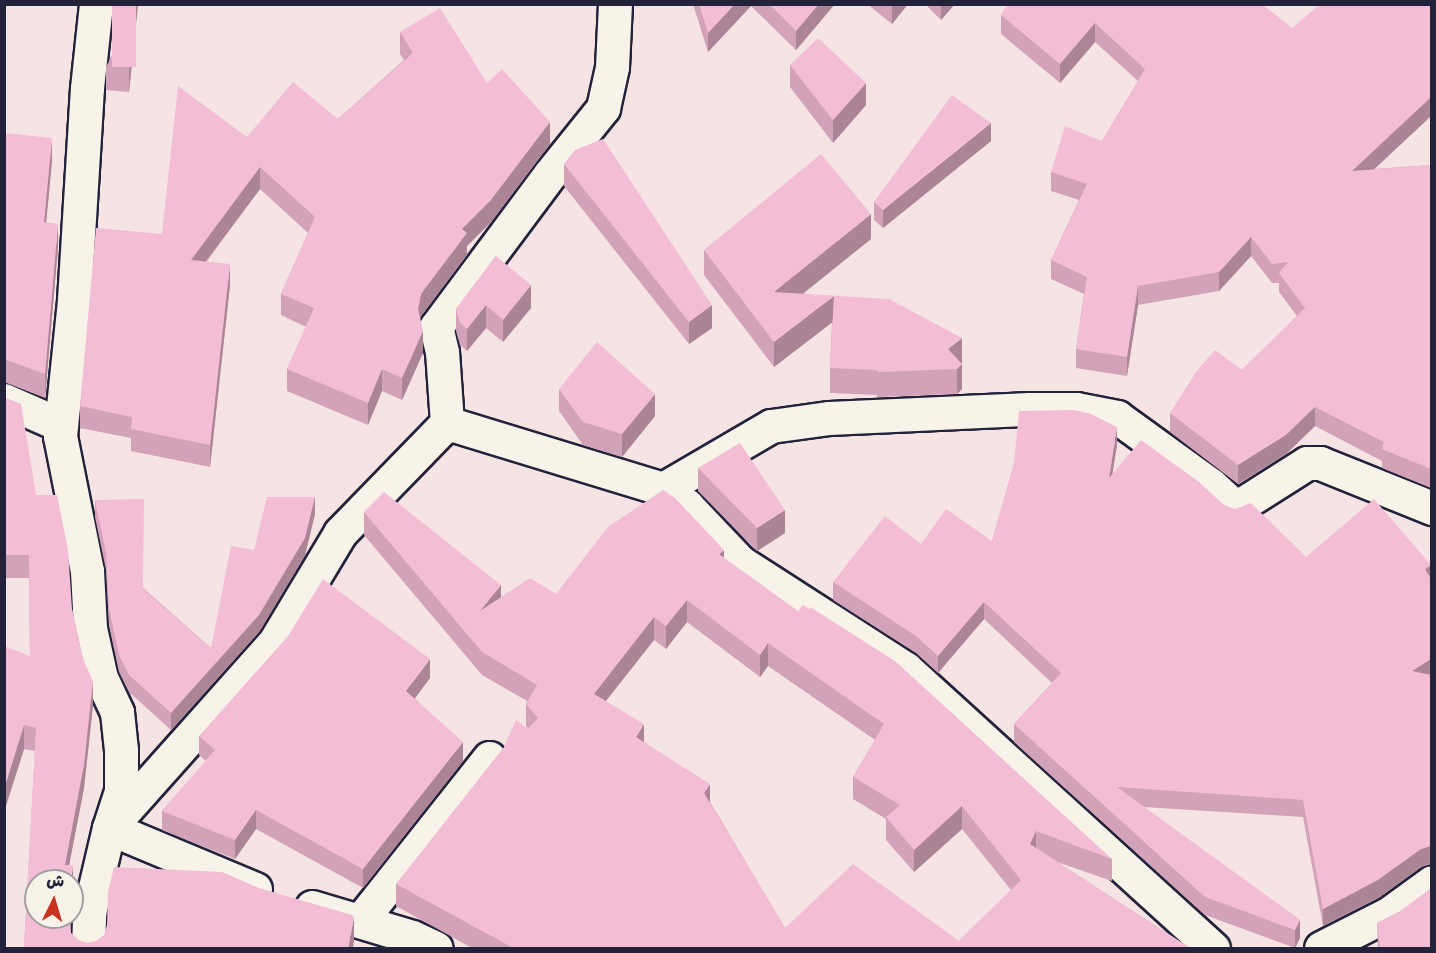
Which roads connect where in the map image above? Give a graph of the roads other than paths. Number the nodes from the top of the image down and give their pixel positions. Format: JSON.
{"nodes":[{"id":1,"x":96,"y":4,"type":"edge"},
{"id":2,"x":615,"y":4,"type":"edge"},
{"id":3,"x":4,"y":400,"type":"edge"},
{"id":4,"x":447,"y":423,"type":"junction"},
{"id":5,"x":61,"y":425,"type":"junction"},
{"id":6,"x":663,"y":489,"type":"junction"},
{"id":7,"x":1431,"y":508,"type":"edge"},
{"id":8,"x":489,"y":758,"type":"dead end"},
{"id":9,"x":109,"y":828,"type":"junction"},
{"id":10,"x":1431,"y":882,"type":"edge"},
{"id":11,"x":360,"y":921,"type":"junction"},
{"id":12,"x":419,"y":945,"type":"edge"},
{"id":13,"x":88,"y":948,"type":"edge"},
{"id":14,"x":1213,"y":948,"type":"edge"},
{"id":15,"x":1321,"y":948,"type":"edge"}],
"edges":[{"from":1,"to":5,"type":"street"},
{"from":2,"to":4,"type":"street"},
{"from":3,"to":5,"type":"street"},
{"from":4,"to":6,"type":"street"},
{"from":4,"to":9,"type":"street"},
{"from":5,"to":9,"type":"street"},
{"from":6,"to":7,"type":"street"},
{"from":6,"to":14,"type":"street"},
{"from":8,"to":11,"type":"street"},
{"from":9,"to":11,"type":"street"},
{"from":9,"to":13,"type":"street"},
{"from":10,"to":15,"type":"street"},
{"from":11,"to":12,"type":"street"}]}
